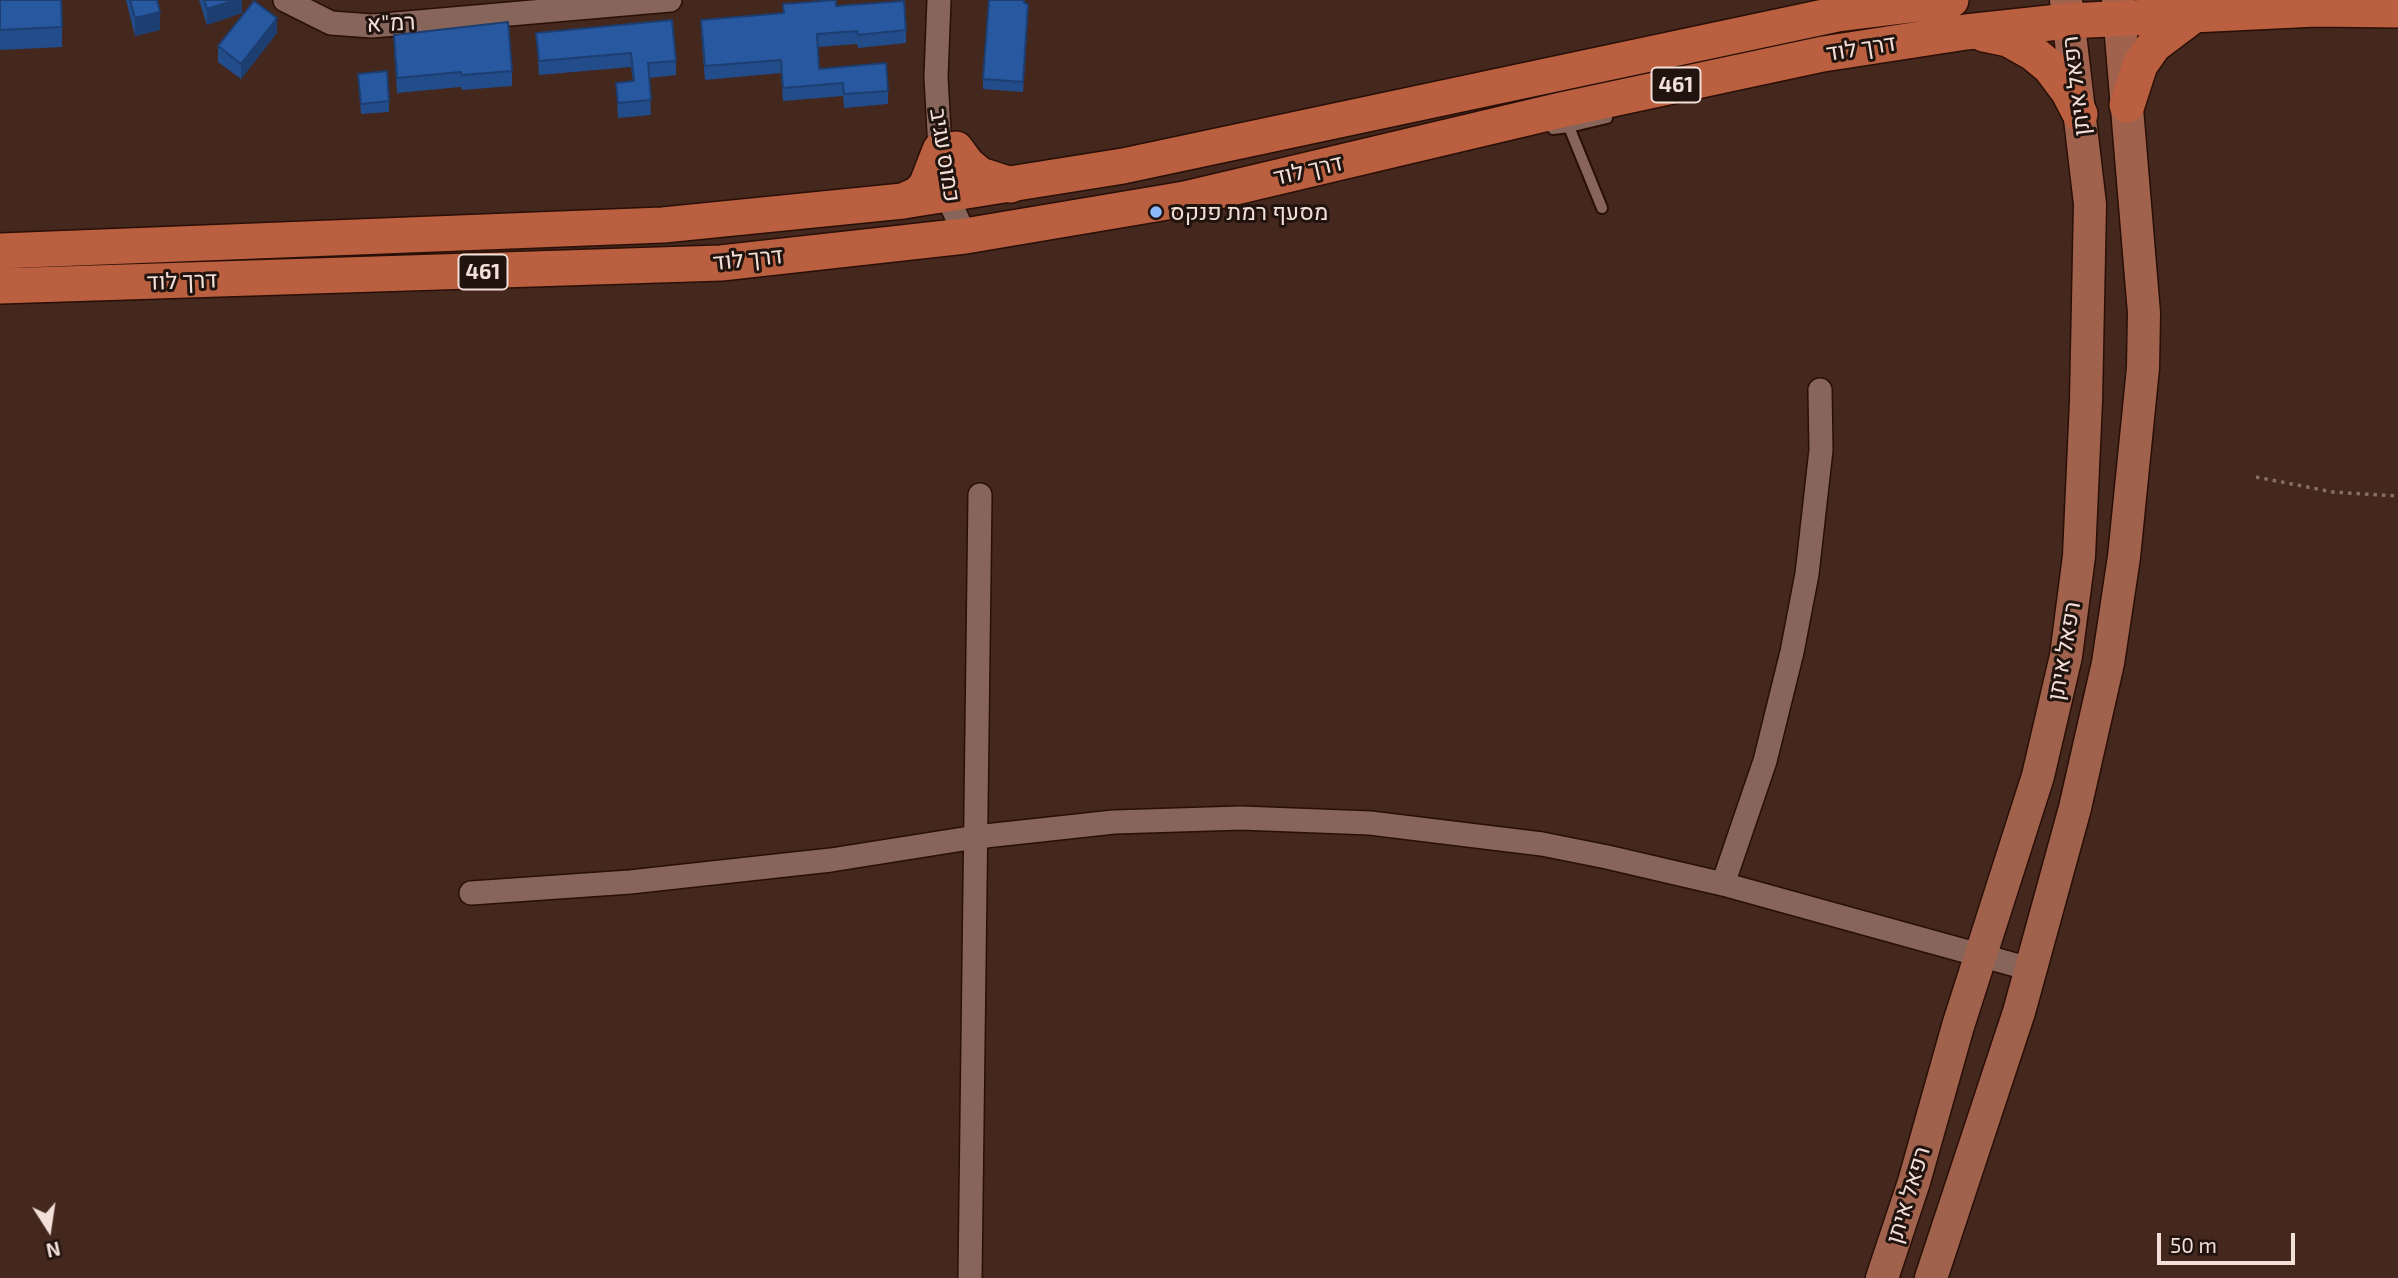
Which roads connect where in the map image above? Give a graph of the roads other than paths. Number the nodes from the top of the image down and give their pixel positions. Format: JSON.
{"nodes":[{"id":1,"x":285,"y":0,"type":"edge"},
{"id":2,"x":670,"y":0,"type":"edge"},
{"id":3,"x":939,"y":0,"type":"edge"},
{"id":4,"x":1951,"y":0,"type":"edge"},
{"id":5,"x":457,"y":9,"type":"edge"},
{"id":6,"x":2119,"y":9,"type":"edge"},
{"id":7,"x":2398,"y":9,"type":"edge"},
{"id":8,"x":2067,"y":11,"type":"edge"},
{"id":9,"x":2194,"y":15,"type":"junction"},
{"id":10,"x":1966,"y":32,"type":"junction"},
{"id":11,"x":1724,"y":75,"type":"junction"},
{"id":12,"x":1668,"y":100,"type":"dead end"},
{"id":13,"x":2127,"y":106,"type":"junction"},
{"id":14,"x":2080,"y":114,"type":"junction"},
{"id":15,"x":1619,"y":115,"type":"dead end"},
{"id":16,"x":1569,"y":127,"type":"junction"},
{"id":17,"x":1546,"y":130,"type":"dead end"},
{"id":18,"x":1511,"y":134,"type":"dead end"},
{"id":19,"x":1449,"y":136,"type":"junction"},
{"id":20,"x":948,"y":149,"type":"junction"},
{"id":21,"x":1011,"y":185,"type":"junction"},
{"id":22,"x":956,"y":194,"type":"junction"},
{"id":23,"x":903,"y":201,"type":"junction"},
{"id":24,"x":1602,"y":208,"type":"dead end"},
{"id":25,"x":965,"y":236,"type":"junction"},
{"id":26,"x":0,"y":251,"type":"edge"},
{"id":27,"x":0,"y":286,"type":"edge"},
{"id":28,"x":1820,"y":390,"type":"dead end"},
{"id":29,"x":980,"y":495,"type":"dead end"},
{"id":30,"x":976,"y":837,"type":"junction"},
{"id":31,"x":1723,"y":884,"type":"junction"},
{"id":32,"x":471,"y":893,"type":"dead end"},
{"id":33,"x":1980,"y":956,"type":"junction"},
{"id":34,"x":2031,"y":969,"type":"junction"},
{"id":35,"x":970,"y":1278,"type":"edge"},
{"id":36,"x":1882,"y":1278,"type":"edge"},
{"id":37,"x":1931,"y":1278,"type":"edge"}],
"edges":[{"from":1,"to":5,"type":"street","name":"רמ\"א"},
{"from":2,"to":5,"type":"street","name":"רמ\"א"},
{"from":3,"to":20,"type":"street","name":"כמוס עגיב"},
{"from":4,"to":21,"type":"main road","name":"דרך לוד","number":"461"},
{"from":6,"to":8,"type":"main road","name":"דרך לוד","number":"461"},
{"from":6,"to":9,"type":"main road","name":"דרך לוד","number":"461"},
{"from":6,"to":13,"type":"main road","name":"רפאל איתן"},
{"from":7,"to":9,"type":"main road","name":"דרך לוד","number":"461"},
{"from":8,"to":10,"type":"main road","name":"דרך לוד","number":"461"},
{"from":8,"to":14,"type":"main road","name":"רפאל איתן"},
{"from":9,"to":13,"type":"main road"},
{"from":10,"to":11,"type":"main road","name":"דרך לוד","number":"461"},
{"from":10,"to":14,"type":"main road"},
{"from":11,"to":12,"type":"lane"},
{"from":11,"to":19,"type":"main road","name":"דרך לוד","number":"461"},
{"from":13,"to":34,"type":"main road","name":"רפאל איתן"},
{"from":14,"to":33,"type":"main road","name":"רפאל איתן"},
{"from":15,"to":16,"type":"lane"},
{"from":16,"to":17,"type":"lane"},
{"from":16,"to":24,"type":"lane"},
{"from":18,"to":19,"type":"lane"},
{"from":19,"to":25,"type":"main road","name":"דרך לוד","number":"461"},
{"from":20,"to":21,"type":"main road"},
{"from":20,"to":22,"type":"street","name":"כמוס עגיב"},
{"from":20,"to":23,"type":"main road"},
{"from":21,"to":22,"type":"main road","name":"דרך לוד","number":"461"},
{"from":22,"to":23,"type":"main road","name":"דרך לוד","number":"461"},
{"from":22,"to":25,"type":"street","name":"כמוס עגיב"},
{"from":23,"to":26,"type":"main road","name":"דרך לוד","number":"461"},
{"from":25,"to":27,"type":"main road","name":"דרך לוד","number":"461"},
{"from":28,"to":31,"type":"street"},
{"from":29,"to":30,"type":"street"},
{"from":30,"to":31,"type":"street"},
{"from":30,"to":32,"type":"street"},
{"from":30,"to":35,"type":"street"},
{"from":31,"to":33,"type":"street"},
{"from":33,"to":34,"type":"street"},
{"from":33,"to":36,"type":"main road","name":"רפאל איתן"},
{"from":34,"to":37,"type":"main road","name":"רפאל איתן"}]}
